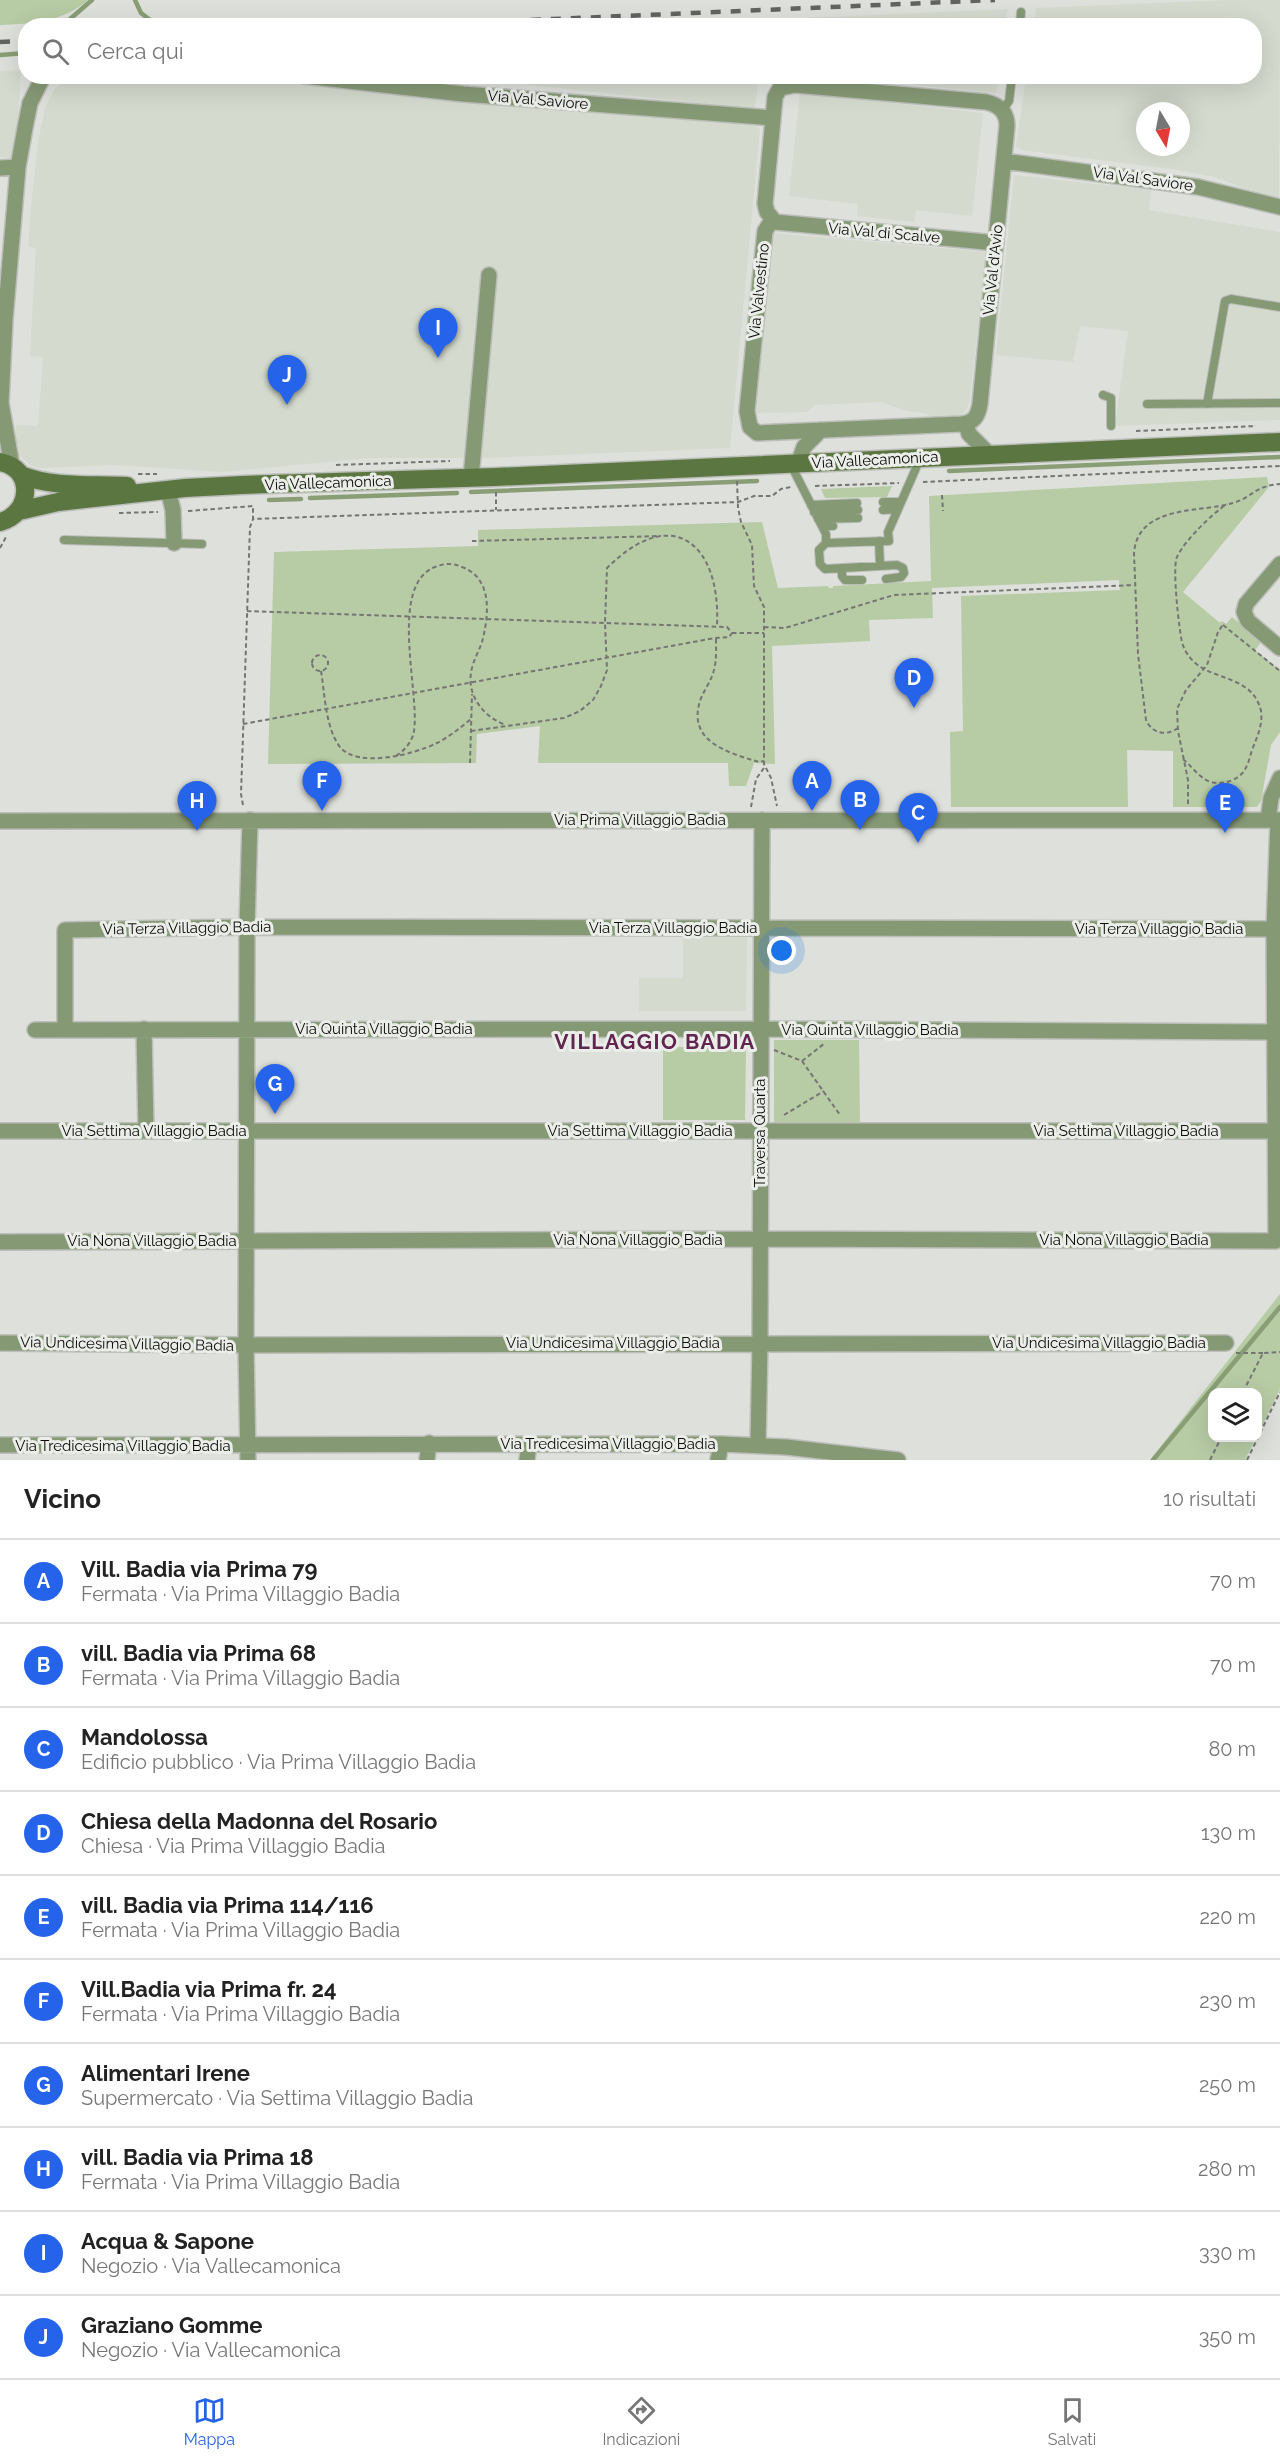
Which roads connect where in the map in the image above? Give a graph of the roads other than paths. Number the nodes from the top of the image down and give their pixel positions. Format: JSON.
{"nodes":[{"id":1,"x":1021,"y":12,"type":"dead end"},
{"id":2,"x":1021,"y":18,"type":"edge"},
{"id":3,"x":40,"y":84,"type":"edge"},
{"id":4,"x":379,"y":84,"type":"edge"},
{"id":5,"x":1011,"y":84,"type":"edge"},
{"id":6,"x":1002,"y":111,"type":"junction"},
{"id":7,"x":773,"y":118,"type":"junction"},
{"id":8,"x":1004,"y":160,"type":"junction"},
{"id":9,"x":18,"y":167,"type":"junction"},
{"id":10,"x":0,"y":168,"type":"edge"},
{"id":11,"x":1280,"y":207,"type":"edge"},
{"id":12,"x":772,"y":220,"type":"junction"},
{"id":13,"x":996,"y":243,"type":"junction"},
{"id":14,"x":489,"y":275,"type":"dead end"},
{"id":15,"x":3,"y":296,"type":"edge"},
{"id":16,"x":1280,"y":307,"type":"edge"},
{"id":17,"x":1103,"y":395,"type":"dead end"},
{"id":18,"x":1280,"y":403,"type":"edge"},
{"id":19,"x":1147,"y":404,"type":"dead end"},
{"id":20,"x":1207,"y":404,"type":"junction"},
{"id":21,"x":1,"y":405,"type":"edge"},
{"id":22,"x":966,"y":424,"type":"junction"},
{"id":23,"x":1111,"y":426,"type":"dead end"},
{"id":24,"x":821,"y":430,"type":"junction"},
{"id":25,"x":1280,"y":442,"type":"edge"},
{"id":26,"x":990,"y":455,"type":"junction"},
{"id":27,"x":920,"y":458,"type":"junction"},
{"id":28,"x":794,"y":464,"type":"junction"},
{"id":29,"x":11,"y":468,"type":"edge"},
{"id":30,"x":471,"y":478,"type":"junction"},
{"id":31,"x":174,"y":484,"type":"junction"},
{"id":32,"x":822,"y":522,"type":"junction"},
{"id":33,"x":7,"y":523,"type":"edge"},
{"id":34,"x":64,"y":540,"type":"dead end"},
{"id":35,"x":879,"y":541,"type":"junction"},
{"id":36,"x":174,"y":543,"type":"junction"},
{"id":37,"x":826,"y":543,"type":"junction"},
{"id":38,"x":202,"y":544,"type":"dead end"},
{"id":39,"x":1280,"y":564,"type":"edge"},
{"id":40,"x":880,"y":566,"type":"junction"},
{"id":41,"x":842,"y":568,"type":"junction"},
{"id":42,"x":886,"y":579,"type":"dead end"},
{"id":43,"x":862,"y":580,"type":"dead end"},
{"id":44,"x":1280,"y":648,"type":"edge"},
{"id":45,"x":1280,"y":778,"type":"edge"},
{"id":46,"x":246,"y":814,"type":"junction"},
{"id":47,"x":762,"y":820,"type":"junction"},
{"id":48,"x":1275,"y":820,"type":"edge"},
{"id":49,"x":0,"y":821,"type":"edge"},
{"id":50,"x":247,"y":927,"type":"junction"},
{"id":51,"x":762,"y":929,"type":"junction"},
{"id":52,"x":1277,"y":929,"type":"edge"},
{"id":53,"x":144,"y":1029,"type":"junction"},
{"id":54,"x":248,"y":1029,"type":"junction"},
{"id":55,"x":761,"y":1029,"type":"junction"},
{"id":56,"x":36,"y":1030,"type":"dead end"},
{"id":57,"x":65,"y":1030,"type":"junction"},
{"id":58,"x":1278,"y":1032,"type":"edge"},
{"id":59,"x":0,"y":1131,"type":"edge"},
{"id":60,"x":146,"y":1131,"type":"junction"},
{"id":61,"x":247,"y":1131,"type":"junction"},
{"id":62,"x":760,"y":1131,"type":"junction"},
{"id":63,"x":1277,"y":1131,"type":"edge"},
{"id":64,"x":760,"y":1239,"type":"junction"},
{"id":65,"x":247,"y":1241,"type":"junction"},
{"id":66,"x":0,"y":1242,"type":"edge"},
{"id":67,"x":0,"y":1343,"type":"edge"},
{"id":68,"x":760,"y":1343,"type":"junction"},
{"id":69,"x":246,"y":1345,"type":"junction"},
{"id":70,"x":1233,"y":1348,"type":"road end"},
{"id":71,"x":429,"y":1443,"type":"junction"},
{"id":72,"x":721,"y":1444,"type":"junction"},
{"id":73,"x":0,"y":1445,"type":"edge"},
{"id":74,"x":758,"y":1445,"type":"junction"},
{"id":75,"x":528,"y":1452,"type":"edge"},
{"id":76,"x":248,"y":1453,"type":"edge"},
{"id":77,"x":319,"y":1453,"type":"edge"},
{"id":78,"x":786,"y":1453,"type":"edge"},
{"id":79,"x":428,"y":1460,"type":"edge"},
{"id":80,"x":718,"y":1460,"type":"edge"},
{"id":81,"x":898,"y":1460,"type":"edge"}],
"edges":[{"from":1,"to":2,"type":"lane"},
{"from":3,"to":9,"type":"street"},
{"from":4,"to":7,"type":"street","name":"Via Val Saviore"},
{"from":5,"to":6,"type":"lane"},
{"from":6,"to":7,"type":"street","name":"Via Valvestino"},
{"from":6,"to":8,"type":"street","name":"Via Val d'Avio"},
{"from":7,"to":12,"type":"street","name":"Via Valvestino"},
{"from":8,"to":11,"type":"street","name":"Via Val Saviore"},
{"from":8,"to":13,"type":"street","name":"Via Val d'Avio"},
{"from":9,"to":10,"type":"street"},
{"from":9,"to":15,"type":"street"},
{"from":12,"to":13,"type":"street","name":"Via Val di Scalve"},
{"from":12,"to":24,"type":"street","name":"Via Valvestino"},
{"from":13,"to":22,"type":"street","name":"Via Val d'Avio"},
{"from":14,"to":30,"type":"street"},
{"from":15,"to":21,"type":"street"},
{"from":16,"to":20,"type":"lane"},
{"from":17,"to":23,"type":"lane"},
{"from":18,"to":20,"type":"lane"},
{"from":19,"to":20,"type":"lane"},
{"from":21,"to":29,"type":"street"},
{"from":22,"to":24,"type":"street"},
{"from":22,"to":26,"type":"street"},
{"from":24,"to":28,"type":"street"},
{"from":25,"to":26,"type":"main road","name":"Via Vallecamonica"},
{"from":26,"to":27,"type":"main road","name":"Via Vallecamonica"},
{"from":27,"to":28,"type":"main road","name":"Via Vallecamonica"},
{"from":27,"to":35,"type":"lane"},
{"from":28,"to":30,"type":"main road","name":"Via Vallecamonica"},
{"from":28,"to":32,"type":"lane"},
{"from":29,"to":31,"type":"main road","name":"Via Vallecamonica"},
{"from":29,"to":33,"type":"main road"},
{"from":30,"to":31,"type":"main road","name":"Via Vallecamonica"},
{"from":31,"to":33,"type":"main road","name":"Via Vallecamonica"},
{"from":31,"to":36,"type":"street"},
{"from":32,"to":32,"type":"lane"},
{"from":32,"to":37,"type":"lane"},
{"from":34,"to":36,"type":"lane"},
{"from":35,"to":37,"type":"lane"},
{"from":35,"to":40,"type":"lane"},
{"from":36,"to":38,"type":"lane"},
{"from":37,"to":41,"type":"lane"},
{"from":39,"to":44,"type":"street"},
{"from":40,"to":41,"type":"lane"},
{"from":40,"to":42,"type":"lane"},
{"from":41,"to":43,"type":"lane"},
{"from":45,"to":48,"type":"street"},
{"from":46,"to":47,"type":"street","name":"Via Prima Villaggio Badia"},
{"from":46,"to":49,"type":"street","name":"Via Prima Villaggio Badia"},
{"from":46,"to":50,"type":"street"},
{"from":47,"to":48,"type":"street","name":"Via Prima Villaggio Badia"},
{"from":47,"to":51,"type":"street","name":"Traversa Quarta"},
{"from":48,"to":52,"type":"street"},
{"from":50,"to":51,"type":"street","name":"Via Terza Villaggio Badia"},
{"from":50,"to":54,"type":"street"},
{"from":50,"to":57,"type":"street","name":"Via Terza Villaggio Badia"},
{"from":51,"to":52,"type":"street","name":"Via Terza Villaggio Badia"},
{"from":51,"to":55,"type":"street","name":"Traversa Quarta"},
{"from":52,"to":58,"type":"street"},
{"from":53,"to":54,"type":"street","name":"Via Quinta Villaggio Badia"},
{"from":53,"to":57,"type":"street","name":"Via Quinta Villaggio Badia"},
{"from":53,"to":60,"type":"street"},
{"from":54,"to":55,"type":"street","name":"Via Quinta Villaggio Badia"},
{"from":54,"to":61,"type":"street"},
{"from":55,"to":58,"type":"street","name":"Via Quinta Villaggio Badia"},
{"from":55,"to":62,"type":"street","name":"Traversa Quarta"},
{"from":56,"to":57,"type":"street","name":"Via Quinta Villaggio Badia"},
{"from":58,"to":63,"type":"street"},
{"from":59,"to":60,"type":"street","name":"Via Settima Villaggio Badia"},
{"from":60,"to":61,"type":"street","name":"Via Settima Villaggio Badia"},
{"from":61,"to":62,"type":"street","name":"Via Settima Villaggio Badia"},
{"from":61,"to":65,"type":"street"},
{"from":62,"to":63,"type":"street","name":"Via Settima Villaggio Badia"},
{"from":62,"to":64,"type":"street","name":"Traversa Quarta"},
{"from":63,"to":64,"type":"street","name":"Via Nona Villaggio Badia"},
{"from":64,"to":65,"type":"street","name":"Via Nona Villaggio Badia"},
{"from":64,"to":68,"type":"street","name":"Traversa Quarta"},
{"from":65,"to":66,"type":"street","name":"Via Nona Villaggio Badia"},
{"from":65,"to":69,"type":"street"},
{"from":67,"to":69,"type":"street","name":"Via Undicesima Villaggio Badia"},
{"from":68,"to":69,"type":"street","name":"Via Undicesima Villaggio Badia"},
{"from":68,"to":70,"type":"street","name":"Via Undicesima Villaggio Badia"},
{"from":68,"to":74,"type":"street","name":"Traversa Quarta"},
{"from":69,"to":76,"type":"street"},
{"from":71,"to":75,"type":"street","name":"Via Tredicesima Villaggio Badia"},
{"from":71,"to":77,"type":"street","name":"Via Tredicesima Villaggio Badia"},
{"from":71,"to":79,"type":"street"},
{"from":72,"to":74,"type":"street","name":"Via Tredicesima Villaggio Badia"},
{"from":72,"to":75,"type":"street","name":"Via Tredicesima Villaggio Badia"},
{"from":72,"to":80,"type":"street"},
{"from":73,"to":76,"type":"street","name":"Via Tredicesima Villaggio Badia"},
{"from":74,"to":78,"type":"street","name":"Via Tredicesima Villaggio Badia"},
{"from":76,"to":77,"type":"street","name":"Via Tredicesima Villaggio Badia"},
{"from":78,"to":81,"type":"street","name":"Via Tredicesima Villaggio Badia"}]}
